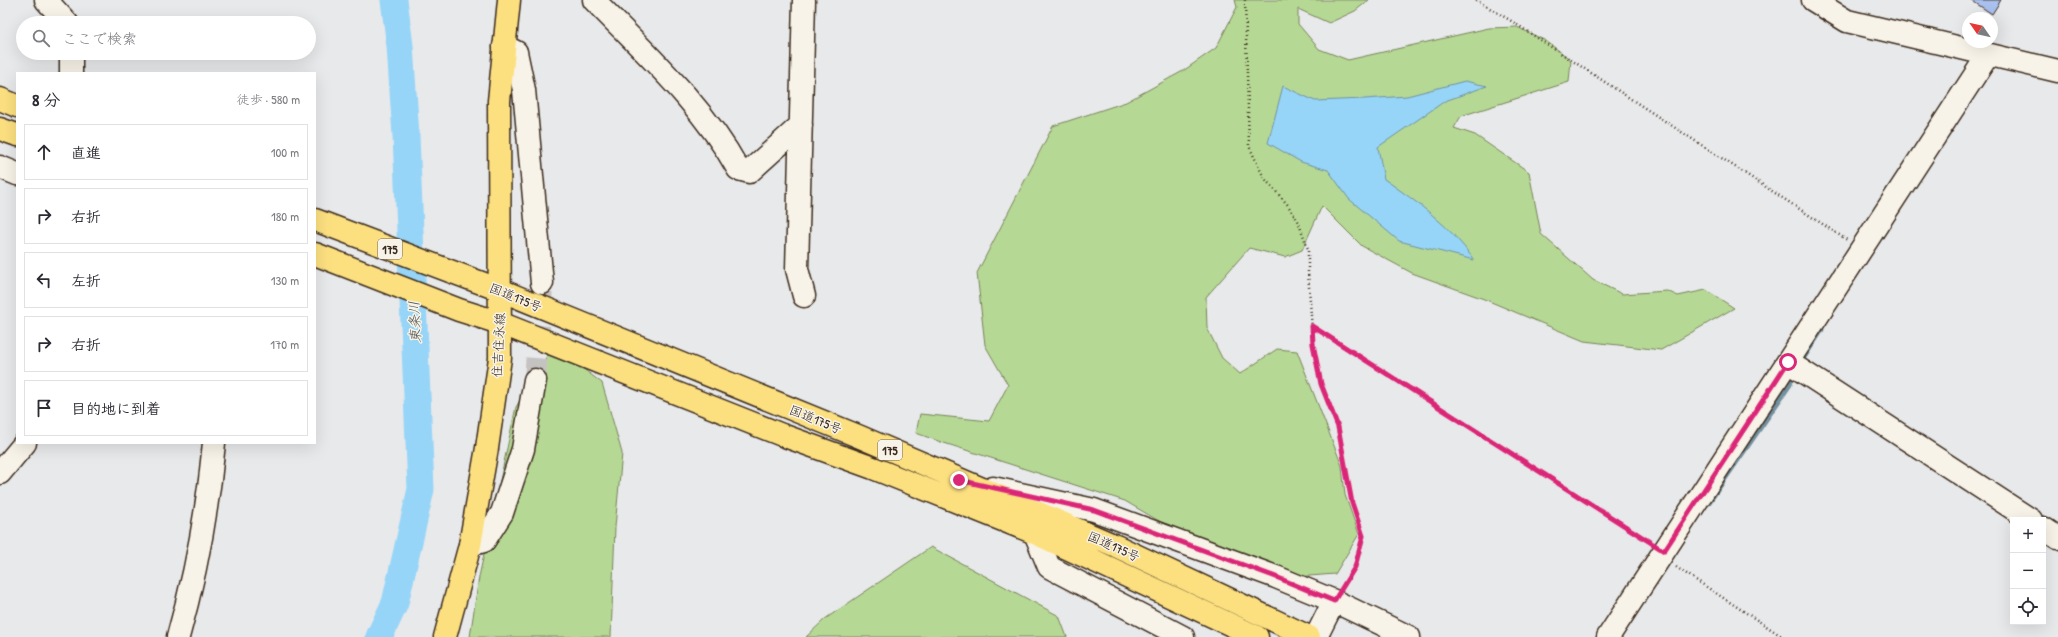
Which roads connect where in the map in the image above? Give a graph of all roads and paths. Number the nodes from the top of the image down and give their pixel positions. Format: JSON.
{"nodes":[{"id":1,"x":46,"y":0,"type":"edge"},
{"id":2,"x":509,"y":0,"type":"edge"},
{"id":3,"x":594,"y":0,"type":"edge"},
{"id":4,"x":804,"y":0,"type":"edge"},
{"id":5,"x":1245,"y":0,"type":"edge"},
{"id":6,"x":1476,"y":0,"type":"edge"},
{"id":7,"x":1813,"y":0,"type":"edge"},
{"id":8,"x":61,"y":16,"type":"edge"},
{"id":9,"x":504,"y":46,"type":"junction"},
{"id":10,"x":1988,"y":55,"type":"junction"},
{"id":11,"x":71,"y":60,"type":"edge"},
{"id":12,"x":2058,"y":71,"type":"edge"},
{"id":13,"x":71,"y":72,"type":"edge"},
{"id":14,"x":0,"y":99,"type":"edge"},
{"id":15,"x":16,"y":106,"type":"edge"},
{"id":16,"x":801,"y":125,"type":"junction"},
{"id":17,"x":0,"y":128,"type":"edge"},
{"id":18,"x":16,"y":135,"type":"edge"},
{"id":19,"x":0,"y":167,"type":"edge"},
{"id":20,"x":16,"y":174,"type":"edge"},
{"id":21,"x":316,"y":220,"type":"edge"},
{"id":22,"x":1861,"y":249,"type":"junction"},
{"id":23,"x":316,"y":254,"type":"edge"},
{"id":24,"x":542,"y":283,"type":"tunnel mouth"},
{"id":25,"x":500,"y":290,"type":"junction"},
{"id":26,"x":804,"y":296,"type":"dead end"},
{"id":27,"x":500,"y":323,"type":"junction"},
{"id":28,"x":1312,"y":326,"type":"junction"},
{"id":29,"x":1788,"y":362,"type":"junction"},
{"id":30,"x":534,"y":380,"type":"tunnel mouth"},
{"id":31,"x":24,"y":444,"type":"edge"},
{"id":32,"x":214,"y":444,"type":"edge"},
{"id":33,"x":0,"y":473,"type":"edge"},
{"id":34,"x":959,"y":480,"type":"junction"},
{"id":35,"x":2026,"y":517,"type":"edge"},
{"id":36,"x":2046,"y":530,"type":"edge"},
{"id":37,"x":1035,"y":533,"type":"junction"},
{"id":38,"x":2058,"y":538,"type":"edge"},
{"id":39,"x":470,"y":544,"type":"junction"},
{"id":40,"x":1662,"y":554,"type":"junction"},
{"id":41,"x":1331,"y":607,"type":"junction"},
{"id":42,"x":178,"y":637,"type":"edge"},
{"id":43,"x":445,"y":637,"type":"edge"},
{"id":44,"x":1183,"y":637,"type":"edge"},
{"id":45,"x":1256,"y":637,"type":"edge"},
{"id":46,"x":1309,"y":637,"type":"edge"},
{"id":47,"x":1316,"y":637,"type":"edge"},
{"id":48,"x":1409,"y":637,"type":"edge"},
{"id":49,"x":1608,"y":637,"type":"edge"},
{"id":50,"x":1783,"y":637,"type":"edge"}],
"edges":[{"from":1,"to":8,"type":"street"},
{"from":2,"to":9,"type":"main road","name":"住吉住永線"},
{"from":3,"to":16,"type":"street"},
{"from":4,"to":16,"type":"street"},
{"from":5,"to":28,"type":"path"},
{"from":6,"to":22,"type":"path"},
{"from":7,"to":10,"type":"street"},
{"from":9,"to":24,"type":"street"},
{"from":9,"to":25,"type":"main road","name":"住吉住永線"},
{"from":10,"to":12,"type":"street"},
{"from":10,"to":22,"type":"street"},
{"from":11,"to":13,"type":"street"},
{"from":14,"to":15,"type":"main road"},
{"from":16,"to":26,"type":"street"},
{"from":17,"to":18,"type":"main road"},
{"from":19,"to":20,"type":"street"},
{"from":21,"to":25,"type":"main road","name":"国道175号","number":"175"},
{"from":22,"to":29,"type":"street"},
{"from":23,"to":27,"type":"main road","name":"国道175号","number":"175"},
{"from":25,"to":27,"type":"main road","name":"住吉住永線"},
{"from":25,"to":34,"type":"main road","name":"国道175号","number":"175"},
{"from":27,"to":37,"type":"main road","name":"国道175号","number":"175"},
{"from":27,"to":39,"type":"main road","name":"住吉住永線"},
{"from":28,"to":40,"type":"path"},
{"from":28,"to":41,"type":"path"},
{"from":29,"to":35,"type":"street"},
{"from":29,"to":40,"type":"street"},
{"from":30,"to":39,"type":"street"},
{"from":31,"to":33,"type":"street"},
{"from":32,"to":42,"type":"street"},
{"from":34,"to":41,"type":"street"},
{"from":34,"to":46,"type":"main road","name":"国道175号","number":"175"},
{"from":36,"to":38,"type":"street"},
{"from":37,"to":44,"type":"street"},
{"from":37,"to":45,"type":"main road","name":"国道175号","number":"175"},
{"from":39,"to":43,"type":"main road","name":"住吉住永線"},
{"from":40,"to":49,"type":"street"},
{"from":40,"to":50,"type":"path"},
{"from":41,"to":47,"type":"street"},
{"from":41,"to":48,"type":"street"}]}
